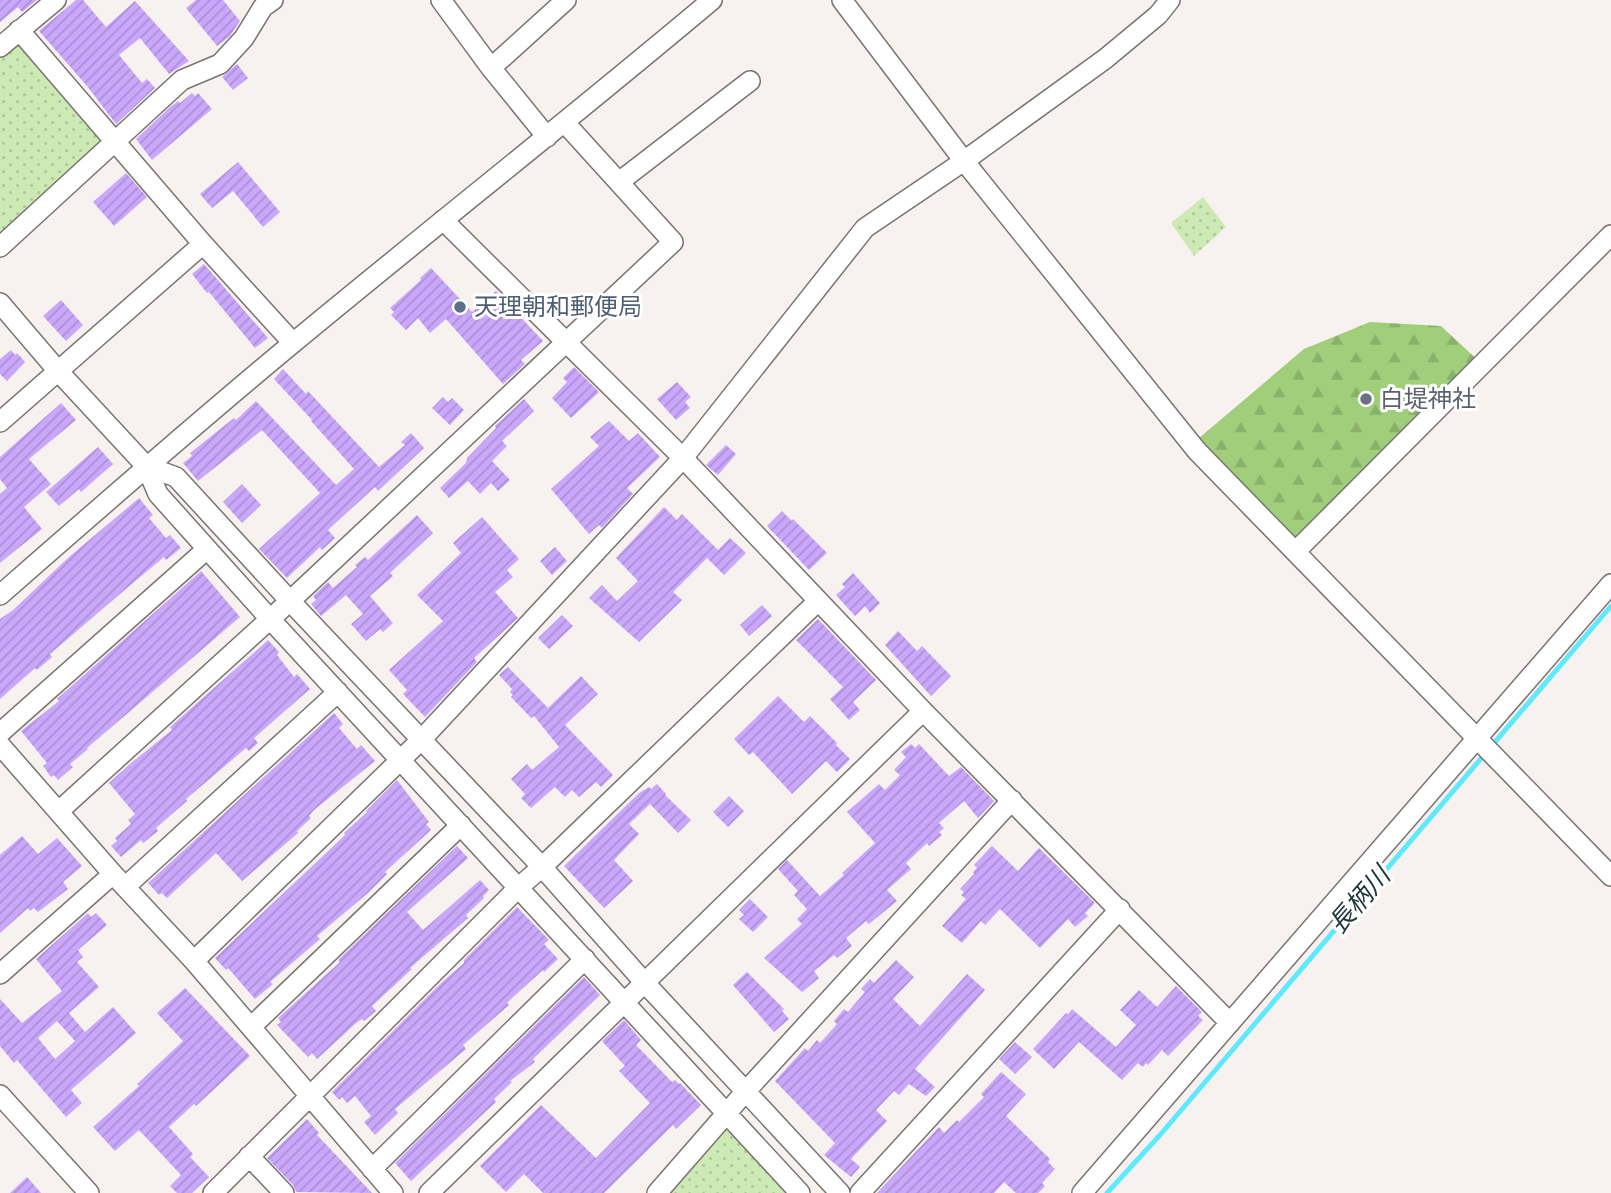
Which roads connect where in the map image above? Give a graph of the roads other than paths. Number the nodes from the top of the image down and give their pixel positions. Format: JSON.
{"nodes":[{"id":1,"x":57,"y":0,"type":"edge"},
{"id":2,"x":273,"y":0,"type":"edge"},
{"id":3,"x":442,"y":0,"type":"edge"},
{"id":4,"x":566,"y":0,"type":"edge"},
{"id":5,"x":712,"y":0,"type":"edge"},
{"id":6,"x":842,"y":0,"type":"edge"},
{"id":7,"x":1170,"y":0,"type":"edge"},
{"id":8,"x":19,"y":30,"type":"junction"},
{"id":9,"x":0,"y":47,"type":"edge"},
{"id":10,"x":491,"y":68,"type":"junction"},
{"id":11,"x":750,"y":81,"type":"dead end"},
{"id":12,"x":565,"y":122,"type":"junction"},
{"id":13,"x":547,"y":136,"type":"junction"},
{"id":14,"x":116,"y":142,"type":"junction"},
{"id":15,"x":964,"y":161,"type":"junction"},
{"id":16,"x":619,"y":182,"type":"junction"},
{"id":17,"x":443,"y":220,"type":"junction"},
{"id":18,"x":1611,"y":235,"type":"edge"},
{"id":19,"x":203,"y":244,"type":"junction"},
{"id":20,"x":0,"y":247,"type":"edge"},
{"id":21,"x":0,"y":303,"type":"edge"},
{"id":22,"x":293,"y":343,"type":"junction"},
{"id":23,"x":568,"y":343,"type":"junction"},
{"id":24,"x":58,"y":371,"type":"junction"},
{"id":25,"x":0,"y":422,"type":"edge"},
{"id":26,"x":683,"y":458,"type":"junction"},
{"id":27,"x":146,"y":466,"type":"junction"},
{"id":28,"x":207,"y":549,"type":"junction"},
{"id":29,"x":1296,"y":551,"type":"junction"},
{"id":30,"x":1611,"y":584,"type":"edge"},
{"id":31,"x":0,"y":595,"type":"edge"},
{"id":32,"x":818,"y":600,"type":"junction"},
{"id":33,"x":290,"y":601,"type":"junction"},
{"id":34,"x":270,"y":619,"type":"junction"},
{"id":35,"x":338,"y":692,"type":"junction"},
{"id":36,"x":923,"y":711,"type":"junction"},
{"id":37,"x":0,"y":733,"type":"edge"},
{"id":38,"x":422,"y":738,"type":"junction"},
{"id":39,"x":1478,"y":739,"type":"junction"},
{"id":40,"x":0,"y":745,"type":"edge"},
{"id":41,"x":400,"y":760,"type":"junction"},
{"id":42,"x":1012,"y":800,"type":"junction"},
{"id":43,"x":59,"y":811,"type":"junction"},
{"id":44,"x":461,"y":825,"type":"junction"},
{"id":45,"x":542,"y":867,"type":"junction"},
{"id":46,"x":1611,"y":876,"type":"edge"},
{"id":47,"x":119,"y":880,"type":"junction"},
{"id":48,"x":519,"y":887,"type":"junction"},
{"id":49,"x":1120,"y":909,"type":"junction"},
{"id":50,"x":585,"y":959,"type":"junction"},
{"id":51,"x":194,"y":961,"type":"junction"},
{"id":52,"x":0,"y":974,"type":"edge"},
{"id":53,"x":644,"y":982,"type":"junction"},
{"id":54,"x":624,"y":1001,"type":"junction"},
{"id":55,"x":1230,"y":1023,"type":"junction"},
{"id":56,"x":251,"y":1027,"type":"junction"},
{"id":57,"x":746,"y":1091,"type":"junction"},
{"id":58,"x":0,"y":1095,"type":"edge"},
{"id":59,"x":308,"y":1096,"type":"junction"},
{"id":60,"x":726,"y":1113,"type":"junction"},
{"id":61,"x":249,"y":1156,"type":"junction"},
{"id":62,"x":372,"y":1169,"type":"junction"},
{"id":63,"x":89,"y":1193,"type":"edge"},
{"id":64,"x":213,"y":1193,"type":"edge"},
{"id":65,"x":284,"y":1193,"type":"edge"},
{"id":66,"x":393,"y":1193,"type":"edge"},
{"id":67,"x":429,"y":1193,"type":"edge"},
{"id":68,"x":657,"y":1193,"type":"edge"},
{"id":69,"x":800,"y":1193,"type":"edge"},
{"id":70,"x":840,"y":1193,"type":"edge"},
{"id":71,"x":860,"y":1193,"type":"edge"},
{"id":72,"x":1082,"y":1193,"type":"edge"}],
"edges":[{"from":1,"to":8,"type":"street"},
{"from":2,"to":14,"type":"street"},
{"from":3,"to":10,"type":"street"},
{"from":4,"to":10,"type":"street"},
{"from":5,"to":12,"type":"street"},
{"from":6,"to":15,"type":"street"},
{"from":7,"to":15,"type":"street"},
{"from":8,"to":9,"type":"street"},
{"from":8,"to":14,"type":"street"},
{"from":10,"to":13,"type":"street"},
{"from":11,"to":16,"type":"street"},
{"from":12,"to":13,"type":"street"},
{"from":12,"to":16,"type":"street"},
{"from":13,"to":17,"type":"street"},
{"from":14,"to":19,"type":"street"},
{"from":14,"to":20,"type":"street"},
{"from":15,"to":26,"type":"street"},
{"from":15,"to":29,"type":"street"},
{"from":16,"to":23,"type":"street"},
{"from":17,"to":22,"type":"street"},
{"from":17,"to":23,"type":"street"},
{"from":18,"to":29,"type":"street"},
{"from":19,"to":22,"type":"street"},
{"from":19,"to":24,"type":"street"},
{"from":21,"to":24,"type":"street"},
{"from":22,"to":27,"type":"street"},
{"from":23,"to":26,"type":"street"},
{"from":23,"to":33,"type":"street"},
{"from":24,"to":25,"type":"street"},
{"from":24,"to":27,"type":"street"},
{"from":26,"to":32,"type":"street"},
{"from":26,"to":38,"type":"street"},
{"from":27,"to":28,"type":"street"},
{"from":27,"to":31,"type":"street"},
{"from":27,"to":33,"type":"street"},
{"from":28,"to":34,"type":"street"},
{"from":28,"to":37,"type":"street"},
{"from":29,"to":39,"type":"street"},
{"from":30,"to":39,"type":"street"},
{"from":32,"to":36,"type":"street"},
{"from":32,"to":45,"type":"street"},
{"from":33,"to":34,"type":"street"},
{"from":33,"to":38,"type":"street"},
{"from":34,"to":35,"type":"street"},
{"from":34,"to":43,"type":"street"},
{"from":35,"to":41,"type":"street"},
{"from":35,"to":47,"type":"street"},
{"from":36,"to":42,"type":"street"},
{"from":36,"to":53,"type":"street"},
{"from":38,"to":41,"type":"street"},
{"from":38,"to":45,"type":"street"},
{"from":39,"to":46,"type":"street"},
{"from":39,"to":55,"type":"street"},
{"from":40,"to":43,"type":"street"},
{"from":41,"to":44,"type":"street"},
{"from":41,"to":51,"type":"street"},
{"from":42,"to":49,"type":"street"},
{"from":42,"to":57,"type":"street"},
{"from":43,"to":47,"type":"street"},
{"from":44,"to":48,"type":"street"},
{"from":44,"to":56,"type":"street"},
{"from":45,"to":48,"type":"street"},
{"from":45,"to":53,"type":"street"},
{"from":47,"to":51,"type":"street"},
{"from":47,"to":52,"type":"street"},
{"from":48,"to":50,"type":"street"},
{"from":48,"to":59,"type":"street"},
{"from":49,"to":55,"type":"street"},
{"from":49,"to":71,"type":"street"},
{"from":50,"to":54,"type":"street"},
{"from":50,"to":62,"type":"street"},
{"from":51,"to":56,"type":"street"},
{"from":53,"to":54,"type":"street"},
{"from":53,"to":57,"type":"street"},
{"from":54,"to":60,"type":"street"},
{"from":54,"to":67,"type":"street"},
{"from":55,"to":72,"type":"street"},
{"from":56,"to":59,"type":"street"},
{"from":57,"to":60,"type":"street"},
{"from":57,"to":70,"type":"street"},
{"from":58,"to":63,"type":"street"},
{"from":59,"to":61,"type":"street"},
{"from":59,"to":62,"type":"street"},
{"from":60,"to":68,"type":"street"},
{"from":60,"to":69,"type":"street"},
{"from":61,"to":64,"type":"street"},
{"from":61,"to":65,"type":"street"},
{"from":62,"to":66,"type":"street"}]}
